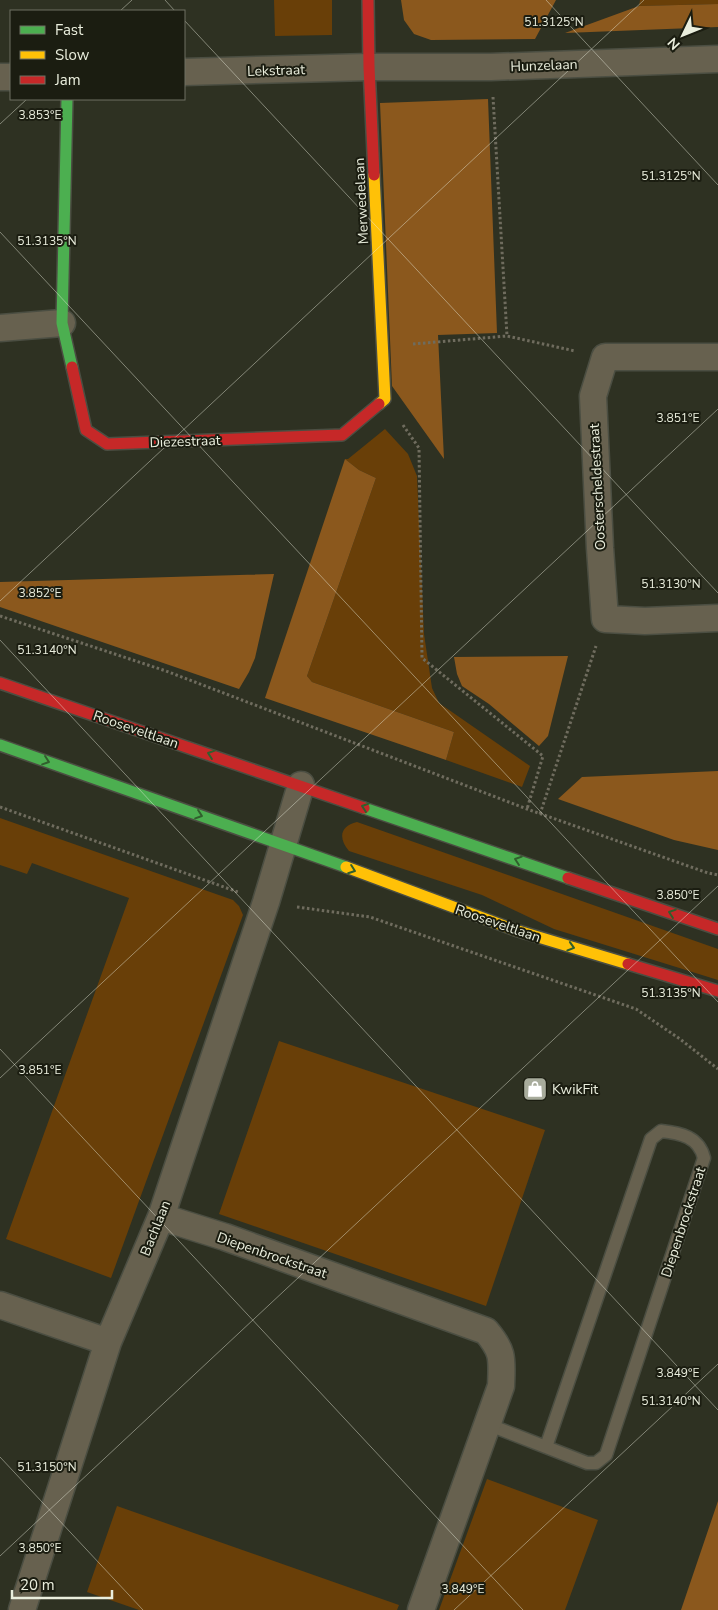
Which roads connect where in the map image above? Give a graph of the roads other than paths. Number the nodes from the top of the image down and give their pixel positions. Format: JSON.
{"nodes":[{"id":1,"x":368,"y":0,"type":"edge"},
{"id":2,"x":718,"y":59,"type":"edge"},
{"id":3,"x":369,"y":67,"type":"junction"},
{"id":4,"x":185,"y":72,"type":"edge"},
{"id":5,"x":67,"y":100,"type":"edge"},
{"id":6,"x":62,"y":323,"type":"junction"},
{"id":7,"x":0,"y":328,"type":"edge"},
{"id":8,"x":718,"y":357,"type":"edge"},
{"id":9,"x":385,"y":400,"type":"joint"},
{"id":10,"x":718,"y":618,"type":"edge"},
{"id":11,"x":0,"y":683,"type":"edge"},
{"id":12,"x":0,"y":745,"type":"edge"},
{"id":13,"x":301,"y":785,"type":"junction"},
{"id":14,"x":282,"y":844,"type":"junction"},
{"id":15,"x":718,"y":929,"type":"edge"},
{"id":16,"x":718,"y":992,"type":"edge"},
{"id":17,"x":161,"y":1218,"type":"junction"},
{"id":18,"x":0,"y":1305,"type":"edge"},
{"id":19,"x":108,"y":1342,"type":"junction"},
{"id":20,"x":488,"y":1424,"type":"junction"},
{"id":21,"x":546,"y":1447,"type":"junction"},
{"id":22,"x":22,"y":1610,"type":"edge"},
{"id":23,"x":421,"y":1610,"type":"edge"}],
"edges":[{"from":1,"to":3,"type":"main road","name":"Merwedelaan"},
{"from":2,"to":3,"type":"street","name":"Hunzelaan"},
{"from":3,"to":4,"type":"street","name":"Lekstraat"},
{"from":3,"to":9,"type":"main road","name":"Merwedelaan"},
{"from":5,"to":6,"type":"main road","name":"Diezestraat"},
{"from":6,"to":7,"type":"street"},
{"from":6,"to":9,"type":"main road","name":"Diezestraat"},
{"from":8,"to":10,"type":"street","name":"Oosterscheldestraat"},
{"from":13,"to":11,"type":"main road","name":"Rooseveltlaan","one_way":true},
{"from":12,"to":14,"type":"main road","name":"Rooseveltlaan","one_way":true},
{"from":13,"to":14,"type":"street"},
{"from":15,"to":13,"type":"main road","name":"Rooseveltlaan","one_way":true},
{"from":14,"to":16,"type":"main road","name":"Rooseveltlaan","one_way":true},
{"from":14,"to":17,"type":"street","name":"Bachlaan"},
{"from":17,"to":19,"type":"street","name":"Bachlaan"},
{"from":17,"to":20,"type":"street","name":"Diepenbrockstraat"},
{"from":18,"to":19,"type":"street"},
{"from":19,"to":22,"type":"street","name":"Bachlaan"},
{"from":20,"to":21,"type":"lane","name":"Diepenbrockstraat"},
{"from":20,"to":23,"type":"street","name":"Diepenbrockstraat"},
{"from":21,"to":21,"type":"lane","name":"Diepenbrockstraat"}]}
